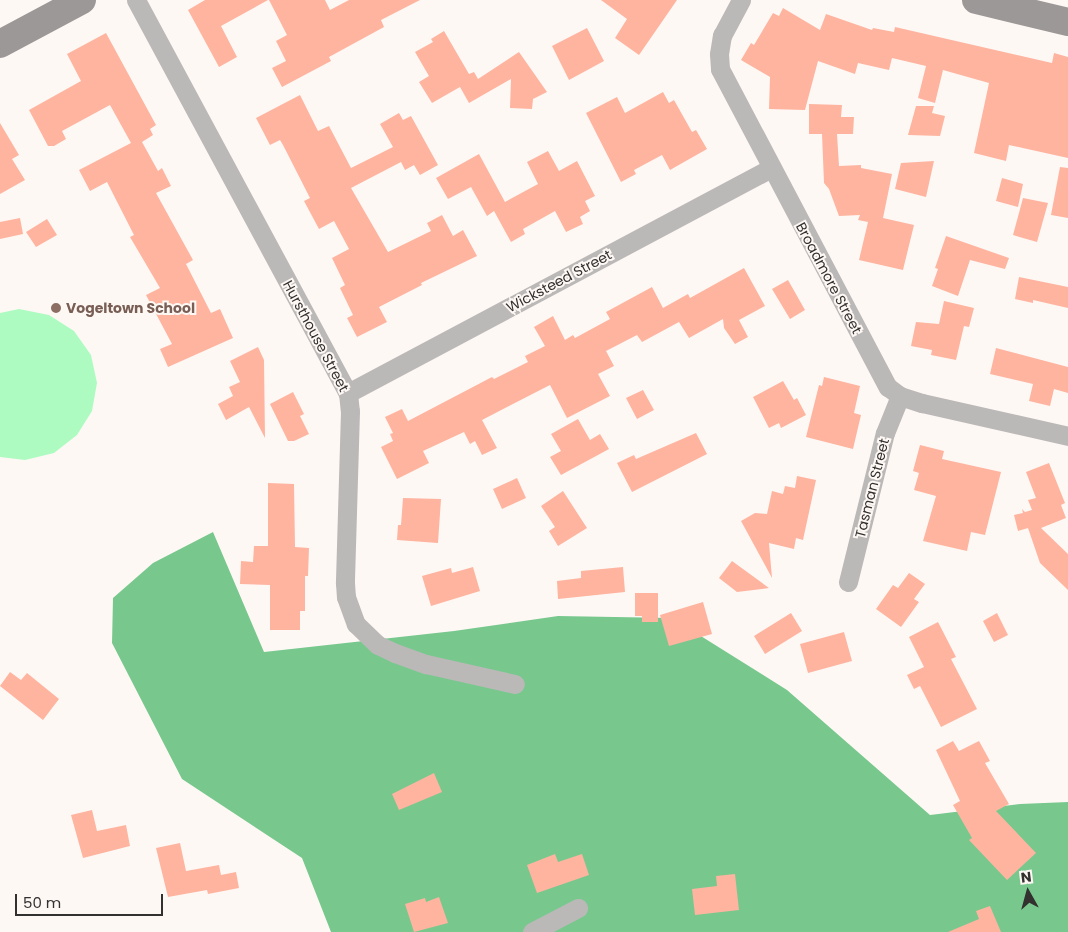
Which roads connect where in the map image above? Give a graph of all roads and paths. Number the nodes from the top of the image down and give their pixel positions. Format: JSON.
{"nodes":[{"id":1,"x":82,"y":0,"type":"edge"},
{"id":2,"x":136,"y":0,"type":"edge"},
{"id":3,"x":741,"y":0,"type":"edge"},
{"id":4,"x":976,"y":0,"type":"edge"},
{"id":5,"x":1068,"y":22,"type":"edge"},
{"id":6,"x":0,"y":44,"type":"edge"},
{"id":7,"x":771,"y":168,"type":"junction"},
{"id":8,"x":348,"y":393,"type":"junction"},
{"id":9,"x":900,"y":396,"type":"junction"},
{"id":10,"x":1068,"y":436,"type":"edge"},
{"id":11,"x":848,"y":582,"type":"dead end"},
{"id":12,"x":515,"y":684,"type":"dead end"},
{"id":13,"x":578,"y":908,"type":"dead end"},
{"id":14,"x":532,"y":932,"type":"edge"}],
"edges":[{"from":1,"to":6,"type":"main road"},
{"from":2,"to":8,"type":"street","name":"Hursthouse Street"},
{"from":3,"to":7,"type":"street","name":"Broadmore Street"},
{"from":4,"to":5,"type":"main road"},
{"from":7,"to":8,"type":"street","name":"Wicksteed Street"},
{"from":7,"to":9,"type":"street","name":"Broadmore Street"},
{"from":8,"to":12,"type":"street","name":"Hursthouse Street"},
{"from":9,"to":10,"type":"street","name":"Broadmore Street"},
{"from":9,"to":11,"type":"street","name":"Tasman Street"},
{"from":13,"to":14,"type":"street"}]}
